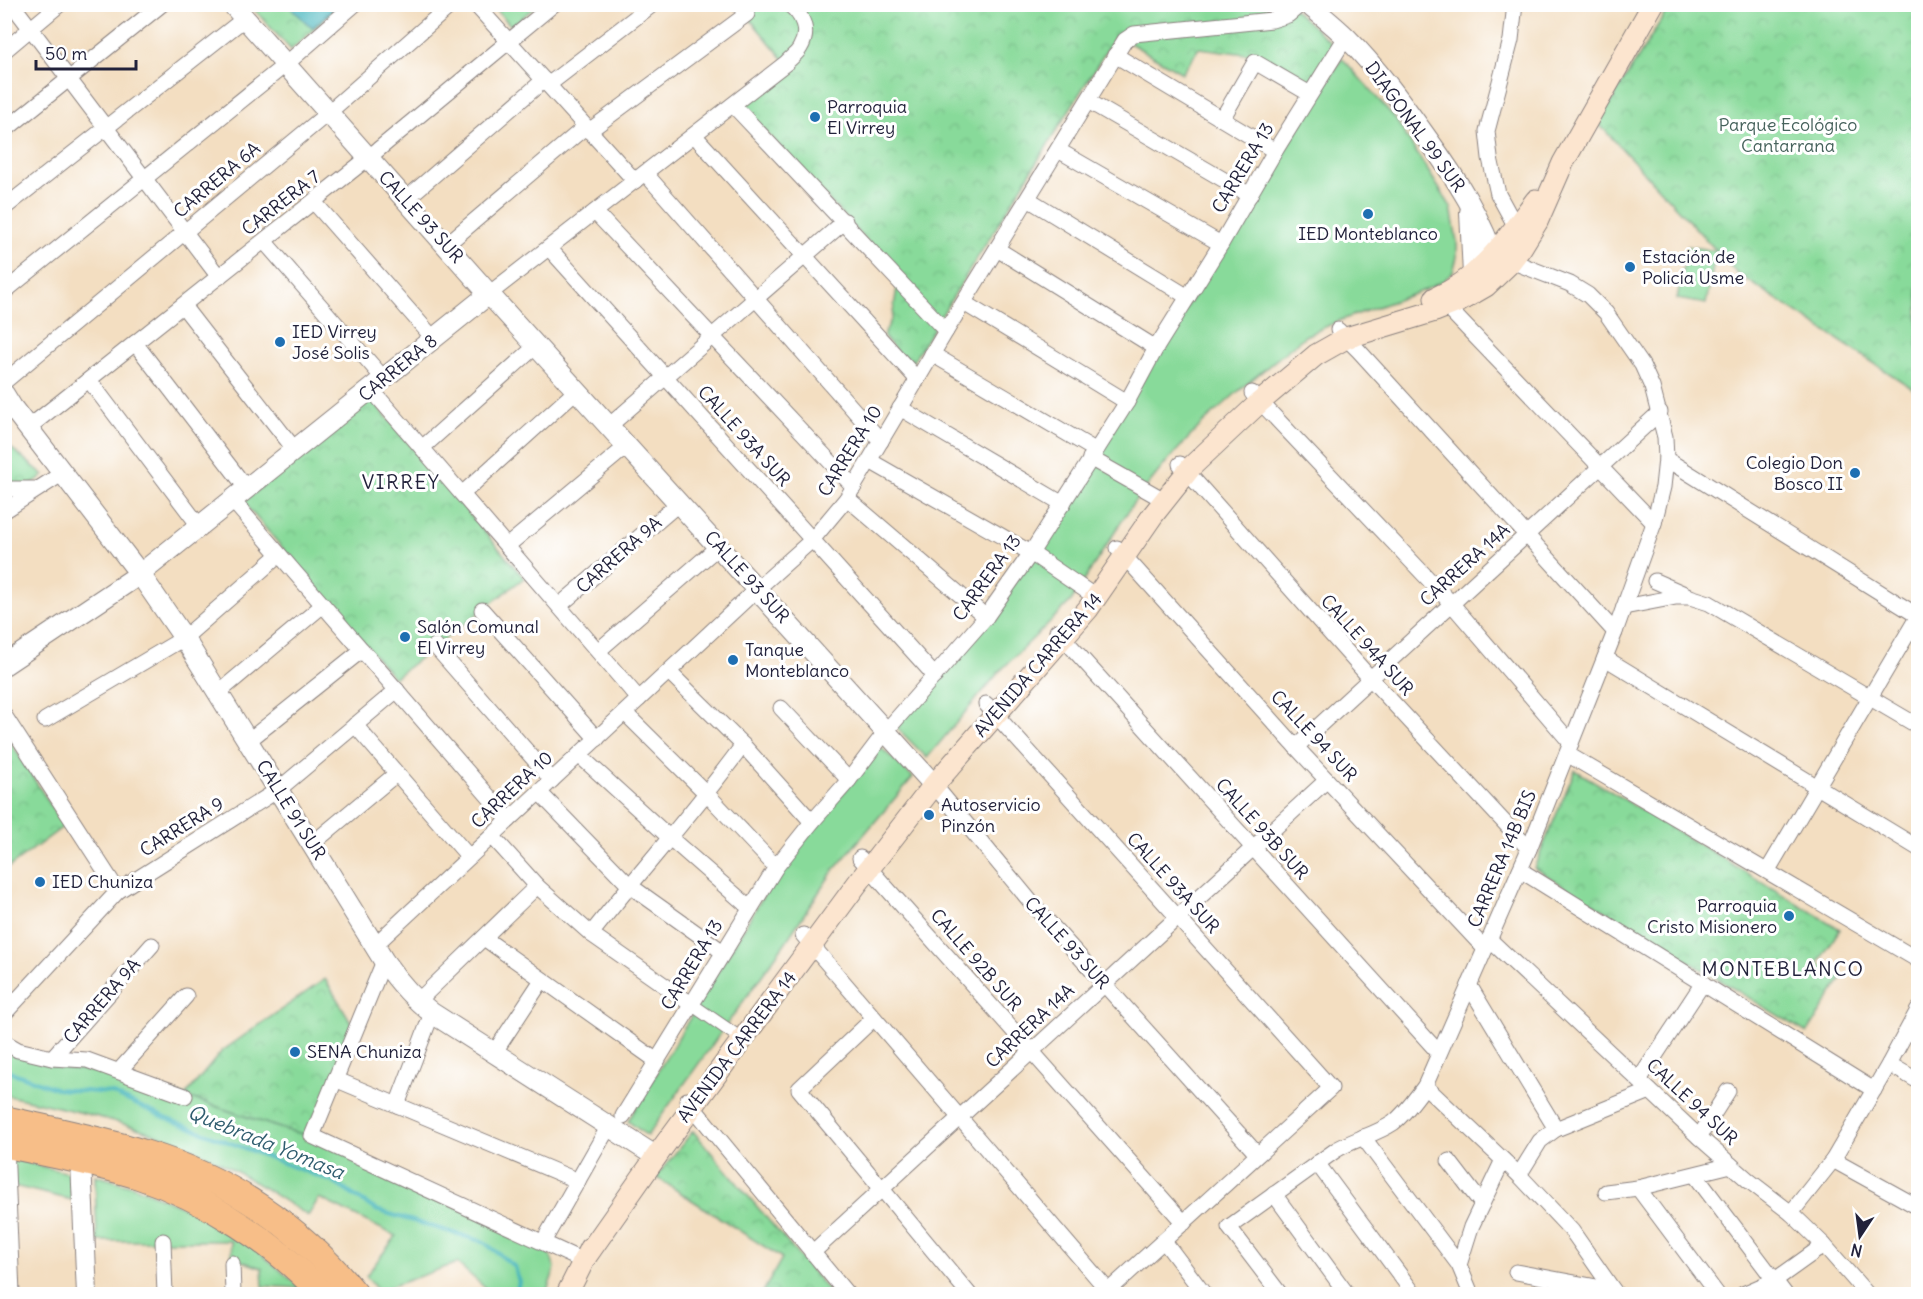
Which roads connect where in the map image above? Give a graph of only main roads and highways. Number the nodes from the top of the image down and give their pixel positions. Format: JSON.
{"nodes":[{"id":1,"x":1653,"y":4,"type":"edge"},
{"id":2,"x":1563,"y":163,"type":"junction"},
{"id":3,"x":1501,"y":263,"type":"junction"},
{"id":4,"x":1476,"y":283,"type":"junction"},
{"id":5,"x":1342,"y":334,"type":"junction"},
{"id":6,"x":690,"y":1103,"type":"junction"},
{"id":7,"x":5,"y":1136,"type":"edge"},
{"id":8,"x":583,"y":1261,"type":"junction"},
{"id":9,"x":314,"y":1291,"type":"edge"},
{"id":10,"x":356,"y":1294,"type":"edge"},
{"id":11,"x":567,"y":1294,"type":"edge"}],
"edges":[{"from":1,"to":2,"type":"main road","name":"AVENIDA CARRERA 14"},
{"from":2,"to":3,"type":"main road","name":"AVENIDA CARRERA 14"},
{"from":2,"to":3,"type":"main road","name":"AVENIDA CARRERA 14"},
{"from":3,"to":4,"type":"main road","name":"AVENIDA CARRERA 14"},
{"from":4,"to":5,"type":"main road","name":"AVENIDA CARRERA 14"},
{"from":4,"to":5,"type":"main road","name":"AVENIDA CARRERA 14"},
{"from":5,"to":6,"type":"main road","name":"AVENIDA CARRERA 14"},
{"from":6,"to":8,"type":"main road","name":"AVENIDA CARRERA 14"},
{"from":6,"to":8,"type":"main road","name":"AVENIDA CARRERA 14"},
{"from":7,"to":9,"type":"highway"},
{"from":7,"to":10,"type":"highway"},
{"from":8,"to":11,"type":"main road","name":"AVENIDA CARRERA 14"}]}
